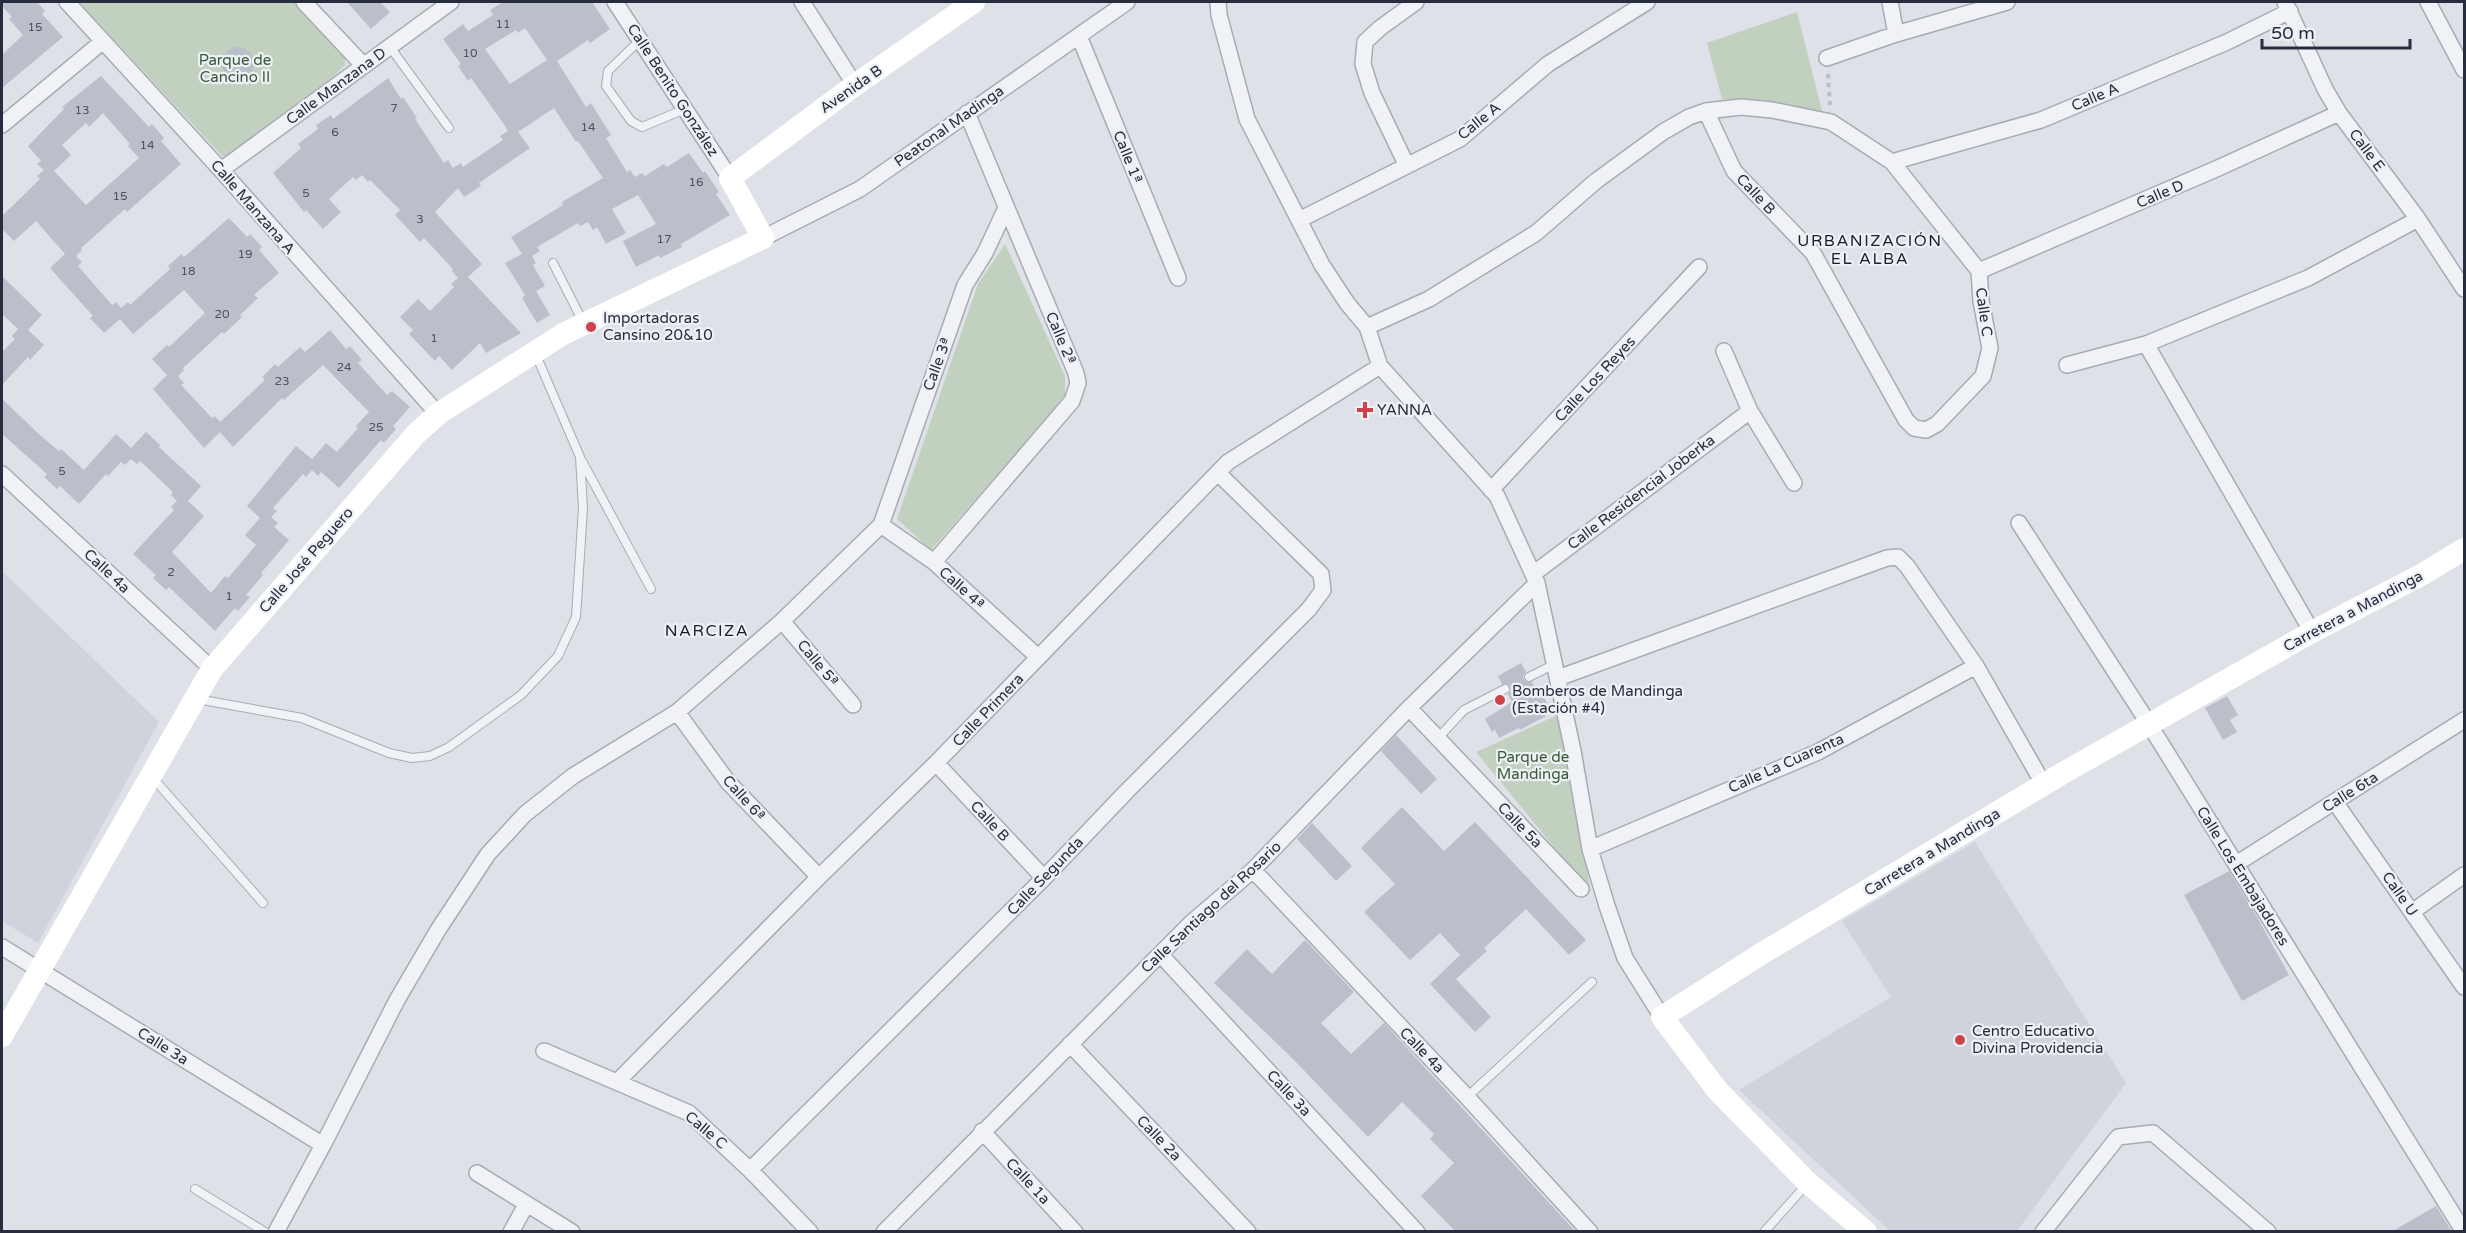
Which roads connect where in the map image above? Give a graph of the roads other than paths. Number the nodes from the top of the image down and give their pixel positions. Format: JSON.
{"nodes":[{"id":1,"x":67,"y":2,"type":"edge"},
{"id":2,"x":304,"y":2,"type":"edge"},
{"id":3,"x":451,"y":2,"type":"edge"},
{"id":4,"x":615,"y":2,"type":"edge"},
{"id":5,"x":802,"y":2,"type":"edge"},
{"id":6,"x":971,"y":2,"type":"edge"},
{"id":7,"x":1127,"y":2,"type":"edge"},
{"id":8,"x":1218,"y":2,"type":"edge"},
{"id":9,"x":1416,"y":2,"type":"edge"},
{"id":10,"x":1647,"y":2,"type":"edge"},
{"id":11,"x":1890,"y":2,"type":"edge"},
{"id":12,"x":2007,"y":2,"type":"edge"},
{"id":13,"x":2428,"y":2,"type":"edge"},
{"id":14,"x":2287,"y":6,"type":"edge"},
{"id":15,"x":1896,"y":34,"type":"junction"},
{"id":16,"x":1079,"y":36,"type":"junction"},
{"id":17,"x":640,"y":40,"type":"junction"},
{"id":18,"x":102,"y":42,"type":"junction"},
{"id":19,"x":390,"y":47,"type":"junction"},
{"id":20,"x":1827,"y":58,"type":"road end"},
{"id":21,"x":364,"y":66,"type":"junction"},
{"id":22,"x":2464,"y":70,"type":"edge"},
{"id":23,"x":855,"y":85,"type":"junction"},
{"id":24,"x":685,"y":109,"type":"junction"},
{"id":25,"x":1706,"y":111,"type":"junction"},
{"id":26,"x":967,"y":113,"type":"junction"},
{"id":27,"x":2339,"y":113,"type":"junction"},
{"id":28,"x":2,"y":126,"type":"edge"},
{"id":29,"x":449,"y":128,"type":"dead end"},
{"id":30,"x":1892,"y":162,"type":"junction"},
{"id":31,"x":1407,"y":166,"type":"junction"},
{"id":32,"x":221,"y":170,"type":"junction"},
{"id":33,"x":730,"y":178,"type":"junction"},
{"id":34,"x":1006,"y":208,"type":"junction"},
{"id":35,"x":2418,"y":219,"type":"junction"},
{"id":36,"x":1299,"y":220,"type":"junction"},
{"id":37,"x":763,"y":238,"type":"junction"},
{"id":38,"x":554,"y":262,"type":"dead end"},
{"id":39,"x":1699,"y":267,"type":"dead end"},
{"id":40,"x":1979,"y":271,"type":"junction"},
{"id":41,"x":1178,"y":278,"type":"dead end"},
{"id":42,"x":2464,"y":289,"type":"edge"},
{"id":43,"x":584,"y":324,"type":"junction"},
{"id":44,"x":1367,"y":327,"type":"junction"},
{"id":45,"x":2146,"y":344,"type":"junction"},
{"id":46,"x":534,"y":351,"type":"junction"},
{"id":47,"x":1724,"y":351,"type":"dead end"},
{"id":48,"x":2067,"y":364,"type":"dead end"},
{"id":49,"x":1380,"y":366,"type":"junction"},
{"id":50,"x":1750,"y":411,"type":"junction"},
{"id":51,"x":438,"y":414,"type":"junction"},
{"id":52,"x":1926,"y":430,"type":"joint"},
{"id":53,"x":580,"y":457,"type":"junction"},
{"id":54,"x":1218,"y":473,"type":"junction"},
{"id":55,"x":2,"y":474,"type":"edge"},
{"id":56,"x":1794,"y":483,"type":"dead end"},
{"id":57,"x":1491,"y":490,"type":"junction"},
{"id":58,"x":2019,"y":523,"type":"dead end"},
{"id":59,"x":881,"y":525,"type":"junction"},
{"id":60,"x":2464,"y":549,"type":"edge"},
{"id":61,"x":934,"y":562,"type":"junction"},
{"id":62,"x":1535,"y":579,"type":"junction"},
{"id":63,"x":651,"y":589,"type":"dead end"},
{"id":64,"x":782,"y":621,"type":"junction"},
{"id":65,"x":2312,"y":632,"type":"junction"},
{"id":66,"x":1038,"y":657,"type":"junction"},
{"id":67,"x":1976,"y":666,"type":"junction"},
{"id":68,"x":212,"y":669,"type":"junction"},
{"id":69,"x":1556,"y":671,"type":"junction"},
{"id":70,"x":1529,"y":677,"type":"dead end"},
{"id":71,"x":1505,"y":689,"type":"dead end"},
{"id":72,"x":195,"y":699,"type":"junction"},
{"id":73,"x":853,"y":705,"type":"dead end"},
{"id":74,"x":1410,"y":708,"type":"junction"},
{"id":75,"x":676,"y":712,"type":"junction"},
{"id":76,"x":2464,"y":720,"type":"edge"},
{"id":77,"x":2149,"y":724,"type":"junction"},
{"id":78,"x":1438,"y":738,"type":"junction"},
{"id":79,"x":936,"y":763,"type":"junction"},
{"id":80,"x":151,"y":776,"type":"junction"},
{"id":81,"x":2044,"y":785,"type":"junction"},
{"id":82,"x":2334,"y":801,"type":"junction"},
{"id":83,"x":1590,"y":849,"type":"junction"},
{"id":84,"x":2236,"y":864,"type":"junction"},
{"id":85,"x":1253,"y":870,"type":"junction"},
{"id":86,"x":2464,"y":875,"type":"edge"},
{"id":87,"x":819,"y":877,"type":"junction"},
{"id":88,"x":1044,"y":878,"type":"junction"},
{"id":89,"x":1581,"y":889,"type":"dead end"},
{"id":90,"x":263,"y":903,"type":"dead end"},
{"id":91,"x":2412,"y":912,"type":"junction"},
{"id":92,"x":2,"y":947,"type":"edge"},
{"id":93,"x":1160,"y":954,"type":"junction"},
{"id":94,"x":40,"y":970,"type":"junction"},
{"id":95,"x":1592,"y":982,"type":"dead end"},
{"id":96,"x":2464,"y":987,"type":"edge"},
{"id":97,"x":1662,"y":1017,"type":"junction"},
{"id":98,"x":2,"y":1036,"type":"edge"},
{"id":99,"x":1070,"y":1044,"type":"junction"},
{"id":100,"x":544,"y":1051,"type":"dead end"},
{"id":101,"x":617,"y":1082,"type":"junction"},
{"id":102,"x":1467,"y":1096,"type":"junction"},
{"id":103,"x":982,"y":1131,"type":"junction"},
{"id":104,"x":323,"y":1145,"type":"junction"},
{"id":105,"x":750,"y":1170,"type":"junction"},
{"id":106,"x":477,"y":1173,"type":"dead end"},
{"id":107,"x":1808,"y":1182,"type":"junction"},
{"id":108,"x":195,"y":1189,"type":"dead end"},
{"id":109,"x":526,"y":1205,"type":"junction"},
{"id":110,"x":265,"y":1232,"type":"edge"},
{"id":111,"x":276,"y":1232,"type":"edge"},
{"id":112,"x":511,"y":1232,"type":"edge"},
{"id":113,"x":572,"y":1232,"type":"edge"},
{"id":114,"x":810,"y":1232,"type":"edge"},
{"id":115,"x":884,"y":1232,"type":"edge"},
{"id":116,"x":1075,"y":1232,"type":"edge"},
{"id":117,"x":1248,"y":1232,"type":"edge"},
{"id":118,"x":1417,"y":1232,"type":"edge"},
{"id":119,"x":1590,"y":1232,"type":"edge"},
{"id":120,"x":1764,"y":1232,"type":"edge"},
{"id":121,"x":1866,"y":1232,"type":"edge"},
{"id":122,"x":2043,"y":1232,"type":"edge"},
{"id":123,"x":2268,"y":1232,"type":"edge"},
{"id":124,"x":2464,"y":1232,"type":"edge"}],
"edges":[{"from":1,"to":18,"type":"street","name":"Calle Manzana A"},
{"from":2,"to":21,"type":"street"},
{"from":3,"to":19,"type":"street","name":"Calle Manzana D"},
{"from":4,"to":17,"type":"street","name":"Calle Benito González"},
{"from":5,"to":23,"type":"street"},
{"from":6,"to":23,"type":"main road","name":"Avenida B"},
{"from":7,"to":16,"type":"street","name":"Peatonal Madinga"},
{"from":8,"to":36,"type":"street"},
{"from":9,"to":31,"type":"street"},
{"from":10,"to":31,"type":"street","name":"Calle A"},
{"from":11,"to":15,"type":"street"},
{"from":12,"to":15,"type":"street"},
{"from":13,"to":22,"type":"street"},
{"from":14,"to":27,"type":"street","name":"Calle E"},
{"from":14,"to":30,"type":"street","name":"Calle A"},
{"from":15,"to":20,"type":"street"},
{"from":16,"to":26,"type":"street","name":"Peatonal Madinga"},
{"from":16,"to":41,"type":"street","name":"Calle 1ª"},
{"from":17,"to":24,"type":"street","name":"Calle Benito González"},
{"from":17,"to":24,"type":"lane"},
{"from":18,"to":28,"type":"street"},
{"from":18,"to":32,"type":"street","name":"Calle Manzana A"},
{"from":19,"to":21,"type":"street","name":"Calle Manzana D"},
{"from":19,"to":29,"type":"lane"},
{"from":21,"to":32,"type":"street","name":"Calle Manzana D"},
{"from":23,"to":33,"type":"main road","name":"Avenida B"},
{"from":24,"to":33,"type":"street","name":"Calle Benito González"},
{"from":25,"to":30,"type":"street"},
{"from":25,"to":44,"type":"street"},
{"from":25,"to":52,"type":"street","name":"Calle B"},
{"from":26,"to":34,"type":"street","name":"Calle 2ª"},
{"from":26,"to":37,"type":"street","name":"Peatonal Madinga"},
{"from":27,"to":35,"type":"street","name":"Calle E"},
{"from":27,"to":40,"type":"street","name":"Calle D"},
{"from":30,"to":40,"type":"street","name":"Calle C"},
{"from":31,"to":36,"type":"street","name":"Calle A"},
{"from":32,"to":51,"type":"street","name":"Calle Manzana A"},
{"from":33,"to":37,"type":"main road"},
{"from":34,"to":59,"type":"street","name":"Calle 3ª"},
{"from":34,"to":61,"type":"street","name":"Calle 2ª"},
{"from":35,"to":42,"type":"street","name":"Calle E"},
{"from":35,"to":45,"type":"street"},
{"from":36,"to":44,"type":"street"},
{"from":37,"to":43,"type":"main road","name":"Calle José Peguero"},
{"from":38,"to":43,"type":"lane"},
{"from":39,"to":57,"type":"street","name":"Calle Los Reyes"},
{"from":40,"to":52,"type":"street","name":"Calle C"},
{"from":43,"to":46,"type":"main road","name":"Calle José Peguero"},
{"from":44,"to":49,"type":"street"},
{"from":45,"to":48,"type":"street"},
{"from":45,"to":65,"type":"street"},
{"from":46,"to":51,"type":"main road","name":"Calle José Peguero"},
{"from":46,"to":53,"type":"lane"},
{"from":47,"to":50,"type":"street"},
{"from":49,"to":54,"type":"street","name":"Calle Primera"},
{"from":49,"to":57,"type":"street"},
{"from":50,"to":56,"type":"street"},
{"from":50,"to":62,"type":"street","name":"Calle Residencial Joberka"},
{"from":51,"to":68,"type":"main road","name":"Calle José Peguero"},
{"from":53,"to":63,"type":"lane"},
{"from":53,"to":72,"type":"lane"},
{"from":54,"to":66,"type":"street","name":"Calle Primera"},
{"from":54,"to":88,"type":"street","name":"Calle Segunda"},
{"from":55,"to":68,"type":"street","name":"Calle 4a"},
{"from":57,"to":62,"type":"street"},
{"from":58,"to":77,"type":"street","name":"Calle Los Embajadores"},
{"from":59,"to":61,"type":"street","name":"Calle 4ª"},
{"from":59,"to":64,"type":"street"},
{"from":60,"to":65,"type":"main road","name":"Carretera a Mandinga"},
{"from":61,"to":66,"type":"street","name":"Calle 4ª"},
{"from":62,"to":69,"type":"street"},
{"from":62,"to":74,"type":"street","name":"Calle Santiago del Rosario"},
{"from":64,"to":73,"type":"street","name":"Calle 5ª"},
{"from":64,"to":75,"type":"street"},
{"from":65,"to":77,"type":"main road","name":"Carretera a Mandinga"},
{"from":66,"to":79,"type":"street","name":"Calle Primera"},
{"from":67,"to":69,"type":"street"},
{"from":67,"to":81,"type":"street"},
{"from":67,"to":83,"type":"street","name":"Calle La Cuarenta"},
{"from":68,"to":72,"type":"main road","name":"Calle José Peguero"},
{"from":69,"to":70,"type":"lane"},
{"from":69,"to":83,"type":"street"},
{"from":71,"to":78,"type":"lane"},
{"from":72,"to":80,"type":"main road","name":"Calle José Peguero"},
{"from":74,"to":78,"type":"street","name":"Calle 5a"},
{"from":74,"to":85,"type":"street","name":"Calle Santiago del Rosario"},
{"from":75,"to":87,"type":"street","name":"Calle 6ª"},
{"from":75,"to":104,"type":"street"},
{"from":76,"to":82,"type":"street","name":"Calle 6ta"},
{"from":77,"to":81,"type":"main road","name":"Carretera a Mandinga"},
{"from":77,"to":84,"type":"street","name":"Calle Los Embajadores"},
{"from":78,"to":89,"type":"street","name":"Calle 5a"},
{"from":79,"to":87,"type":"street","name":"Calle Primera"},
{"from":79,"to":88,"type":"street","name":"Calle B"},
{"from":80,"to":90,"type":"lane"},
{"from":80,"to":94,"type":"main road","name":"Calle José Peguero"},
{"from":81,"to":97,"type":"main road","name":"Carretera a Mandinga"},
{"from":82,"to":84,"type":"street","name":"Calle 6ta"},
{"from":82,"to":91,"type":"street","name":"Calle U"},
{"from":83,"to":97,"type":"street"},
{"from":84,"to":124,"type":"street","name":"Calle Los Embajadores"},
{"from":85,"to":93,"type":"street","name":"Calle Santiago del Rosario"},
{"from":85,"to":102,"type":"street","name":"Calle 4a"},
{"from":86,"to":91,"type":"street"},
{"from":87,"to":101,"type":"street","name":"Calle Primera"},
{"from":88,"to":105,"type":"street","name":"Calle Segunda"},
{"from":91,"to":96,"type":"street","name":"Calle U"},
{"from":92,"to":94,"type":"street","name":"Calle 3a"},
{"from":93,"to":99,"type":"street","name":"Calle Santiago del Rosario"},
{"from":93,"to":118,"type":"street","name":"Calle 3a"},
{"from":94,"to":98,"type":"main road","name":"Calle José Peguero"},
{"from":94,"to":104,"type":"street","name":"Calle 3a"},
{"from":95,"to":102,"type":"lane"},
{"from":97,"to":107,"type":"main road"},
{"from":99,"to":103,"type":"street","name":"Calle Santiago del Rosario"},
{"from":99,"to":117,"type":"street","name":"Calle 2a"},
{"from":100,"to":101,"type":"street","name":"Calle C"},
{"from":101,"to":105,"type":"street","name":"Calle C"},
{"from":102,"to":119,"type":"street","name":"Calle 4a"},
{"from":103,"to":115,"type":"street","name":"Calle Santiago del Rosario"},
{"from":103,"to":116,"type":"street","name":"Calle 1a"},
{"from":104,"to":111,"type":"street"},
{"from":105,"to":114,"type":"street","name":"Calle C"},
{"from":106,"to":109,"type":"street"},
{"from":107,"to":120,"type":"lane"},
{"from":107,"to":121,"type":"main road"},
{"from":108,"to":110,"type":"lane"},
{"from":109,"to":112,"type":"street"},
{"from":109,"to":113,"type":"street"},
{"from":122,"to":123,"type":"street"}]}
